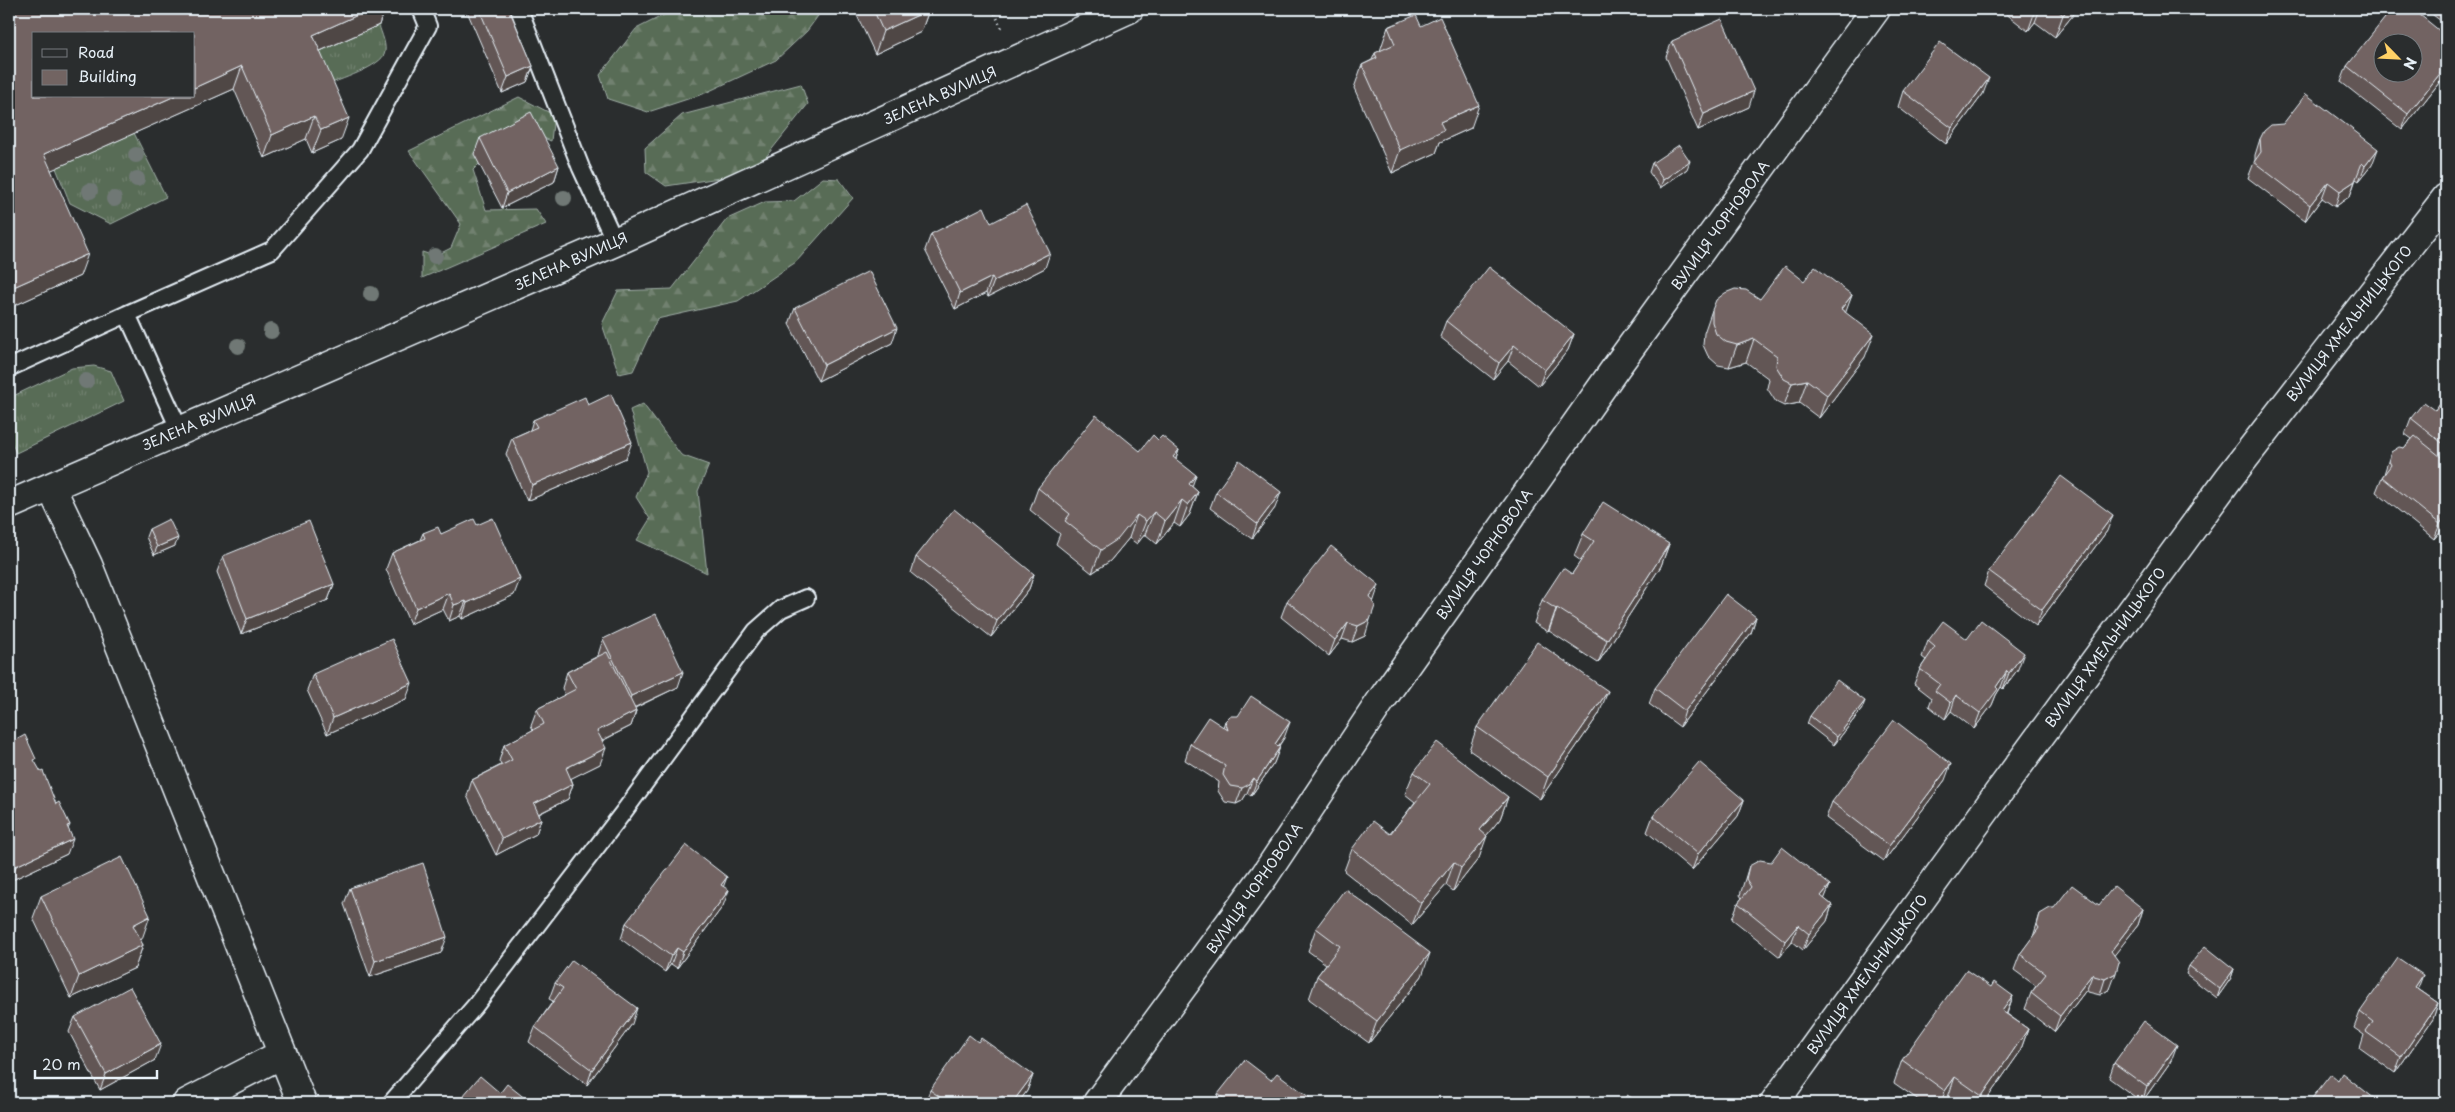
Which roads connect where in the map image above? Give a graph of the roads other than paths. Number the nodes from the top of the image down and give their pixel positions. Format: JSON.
{"nodes":[{"id":1,"x":421,"y":9,"type":"edge"},
{"id":2,"x":518,"y":9,"type":"edge"},
{"id":3,"x":1129,"y":9,"type":"edge"},
{"id":4,"x":1876,"y":9,"type":"edge"},
{"id":5,"x":2446,"y":198,"type":"edge"},
{"id":6,"x":615,"y":242,"type":"junction"},
{"id":7,"x":127,"y":314,"type":"junction"},
{"id":8,"x":9,"y":368,"type":"edge"},
{"id":9,"x":180,"y":431,"type":"junction"},
{"id":10,"x":51,"y":487,"type":"junction"},
{"id":11,"x":9,"y":505,"type":"edge"},
{"id":12,"x":806,"y":598,"type":"dead end"},
{"id":13,"x":282,"y":1054,"type":"junction"},
{"id":14,"x":187,"y":1103,"type":"edge"},
{"id":15,"x":302,"y":1103,"type":"edge"},
{"id":16,"x":391,"y":1103,"type":"edge"},
{"id":17,"x":1097,"y":1103,"type":"edge"},
{"id":18,"x":1774,"y":1103,"type":"edge"}],
"edges":[{"from":1,"to":7,"type":"lane"},
{"from":2,"to":6,"type":"lane"},
{"from":3,"to":6,"type":"street","name":"ЗЕЛЕНА ВУЛИЦЯ"},
{"from":4,"to":17,"type":"street","name":"ВУЛИЦЯ ЧОРНОВОЛА"},
{"from":5,"to":18,"type":"street","name":"ВУЛИЦЯ ХМЕЛЬНИЦЬКОГО"},
{"from":6,"to":9,"type":"street","name":"ЗЕЛЕНА ВУЛИЦЯ"},
{"from":7,"to":8,"type":"lane"},
{"from":7,"to":9,"type":"lane"},
{"from":9,"to":10,"type":"street","name":"ЗЕЛЕНА ВУЛИЦЯ"},
{"from":10,"to":11,"type":"street","name":"ЗЕЛЕНА ВУЛИЦЯ"},
{"from":10,"to":13,"type":"street"},
{"from":12,"to":16,"type":"lane"},
{"from":13,"to":14,"type":"street"},
{"from":13,"to":15,"type":"street"}]}
